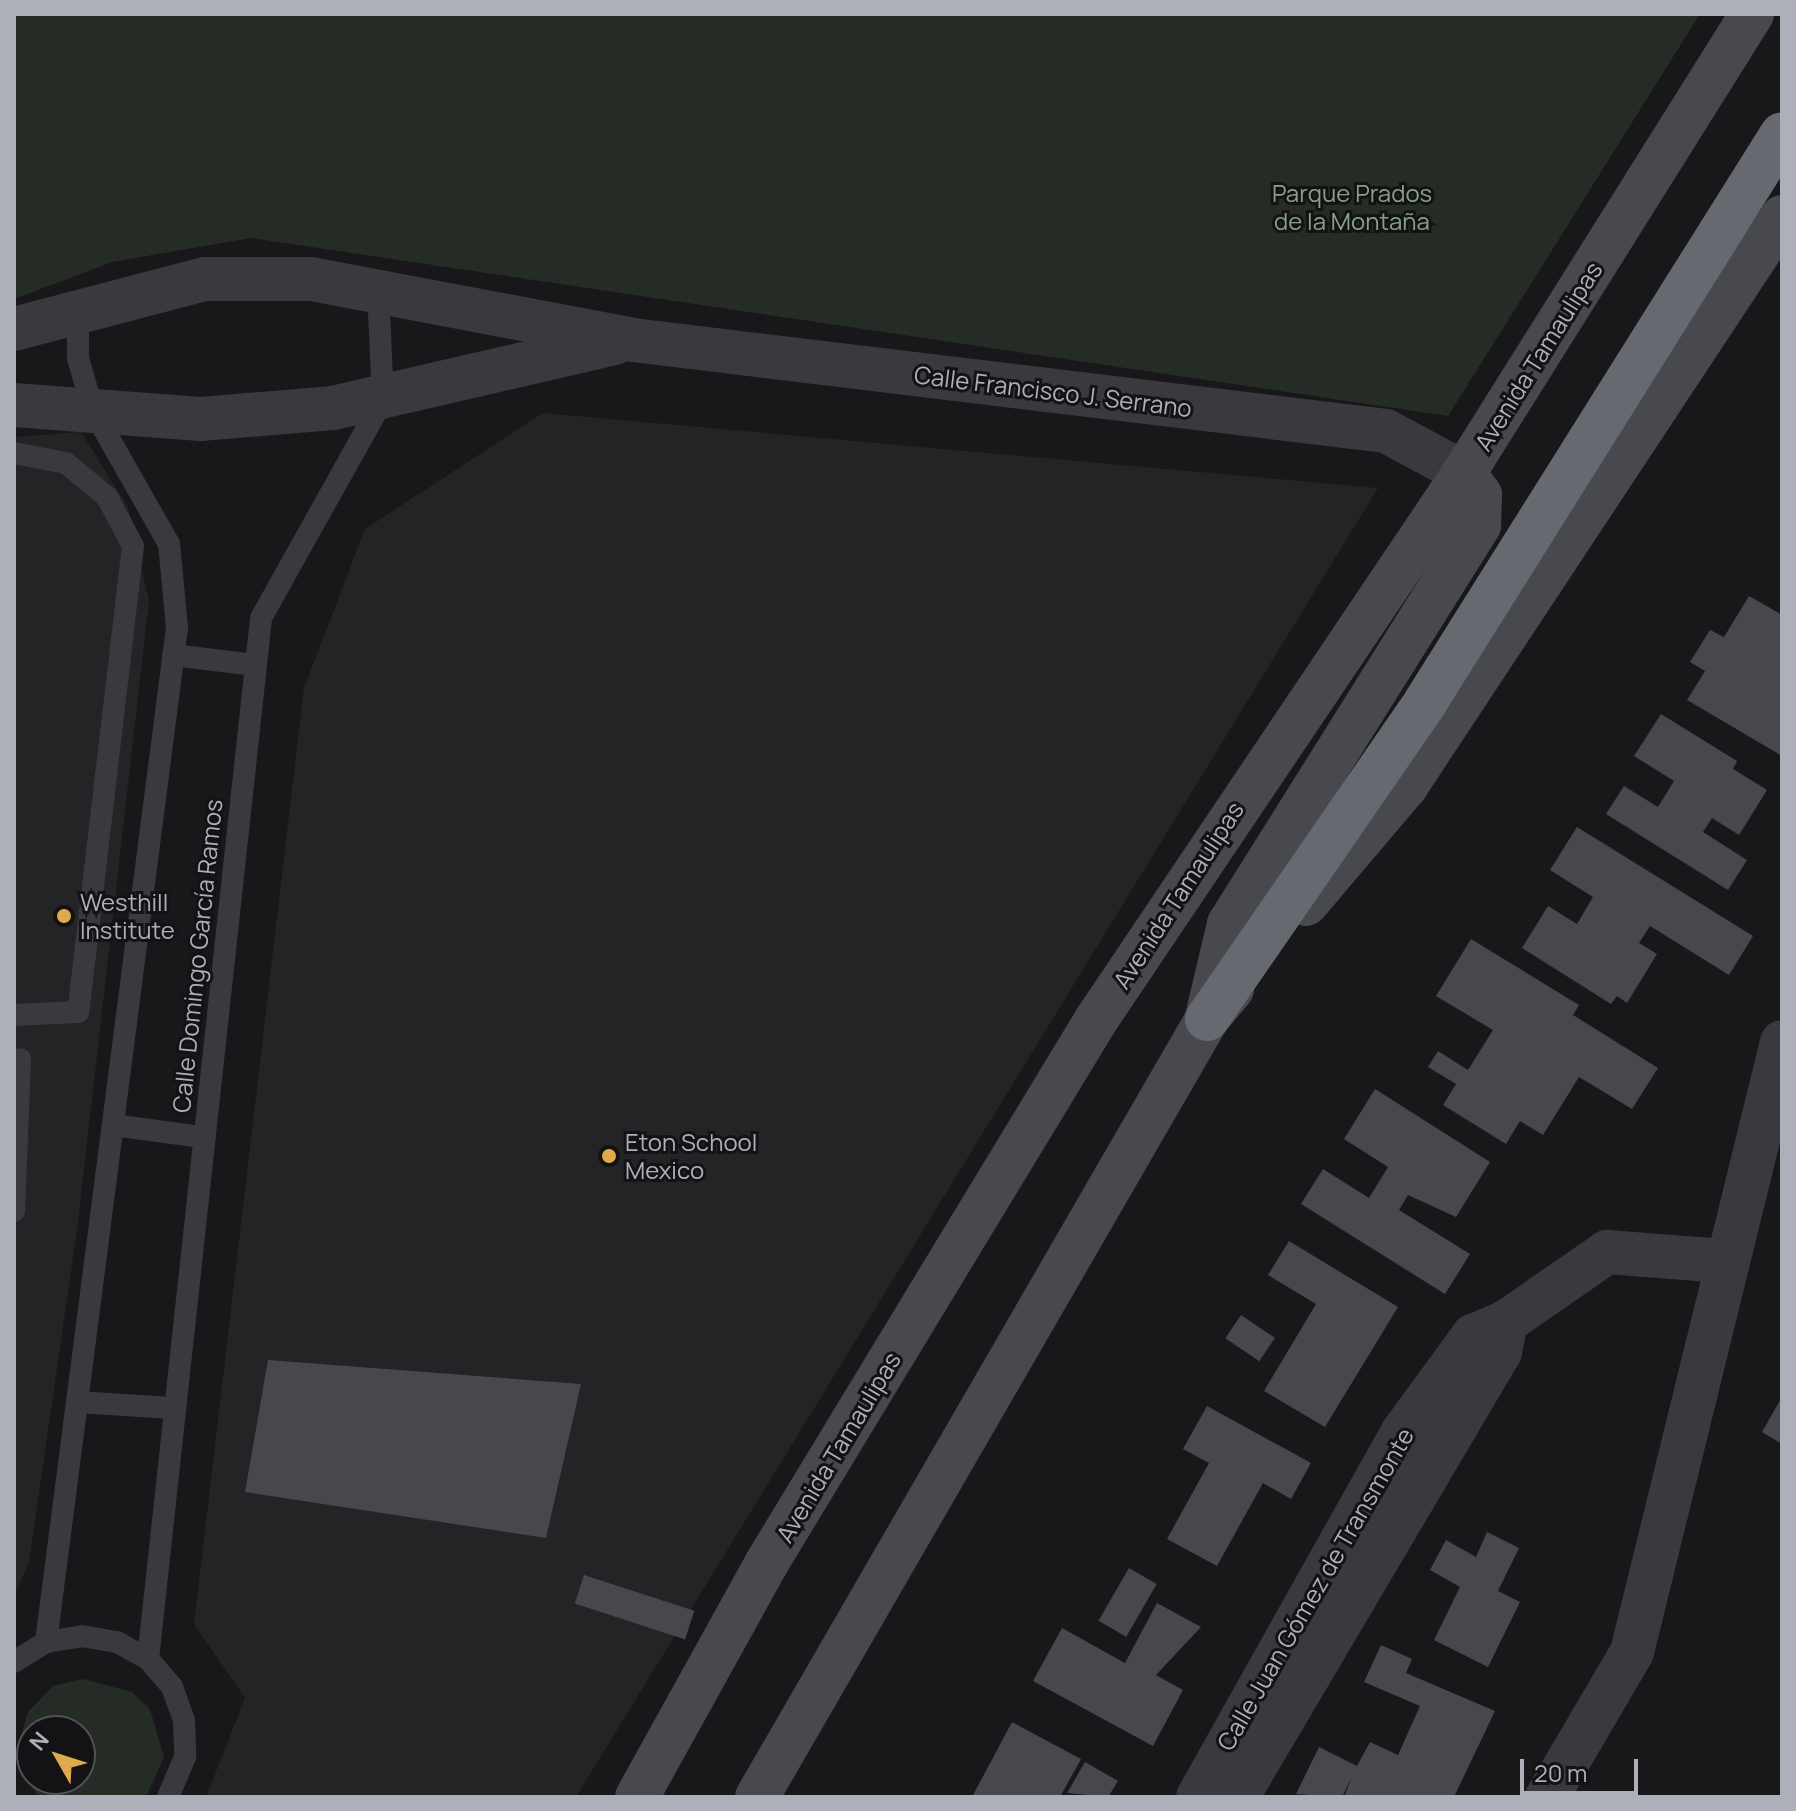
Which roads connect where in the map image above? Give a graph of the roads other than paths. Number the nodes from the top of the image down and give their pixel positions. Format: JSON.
{"nodes":[{"id":1,"x":1752,"y":14,"type":"edge"},
{"id":2,"x":1782,"y":134,"type":"edge"},
{"id":3,"x":1782,"y":217,"type":"edge"},
{"id":4,"x":378,"y":290,"type":"junction"},
{"id":5,"x":78,"y":307,"type":"junction"},
{"id":6,"x":14,"y":329,"type":"edge"},
{"id":7,"x":633,"y":340,"type":"junction"},
{"id":8,"x":383,"y":400,"type":"junction"},
{"id":9,"x":14,"y":405,"type":"edge"},
{"id":10,"x":93,"y":410,"type":"junction"},
{"id":11,"x":14,"y":453,"type":"edge"},
{"id":12,"x":1464,"y":473,"type":"junction"},
{"id":13,"x":173,"y":655,"type":"junction"},
{"id":14,"x":255,"y":665,"type":"junction"},
{"id":15,"x":14,"y":1015,"type":"edge"},
{"id":16,"x":1207,"y":1019,"type":"junction"},
{"id":17,"x":1782,"y":1042,"type":"edge"},
{"id":18,"x":20,"y":1059,"type":"dead end"},
{"id":19,"x":113,"y":1125,"type":"junction"},
{"id":20,"x":202,"y":1137,"type":"junction"},
{"id":21,"x":14,"y":1211,"type":"edge"},
{"id":22,"x":1724,"y":1261,"type":"junction"},
{"id":23,"x":77,"y":1402,"type":"junction"},
{"id":24,"x":172,"y":1408,"type":"junction"},
{"id":25,"x":1421,"y":1442,"type":"junction"},
{"id":26,"x":46,"y":1642,"type":"junction"},
{"id":27,"x":148,"y":1659,"type":"junction"},
{"id":28,"x":14,"y":1662,"type":"edge"},
{"id":29,"x":168,"y":1797,"type":"edge"},
{"id":30,"x":637,"y":1797,"type":"edge"},
{"id":31,"x":757,"y":1797,"type":"edge"},
{"id":32,"x":1198,"y":1797,"type":"edge"},
{"id":33,"x":1237,"y":1797,"type":"edge"},
{"id":34,"x":1547,"y":1797,"type":"edge"}],
"edges":[{"from":1,"to":12,"type":"street","name":"Avenida Tamaulipas"},
{"from":2,"to":16,"type":"highway"},
{"from":3,"to":16,"type":"street"},
{"from":4,"to":5,"type":"street","name":"Calle Francisco J. Serrano"},
{"from":4,"to":7,"type":"street","name":"Calle Francisco J. Serrano"},
{"from":4,"to":8,"type":"lane"},
{"from":5,"to":6,"type":"street","name":"Calle Francisco J. Serrano"},
{"from":5,"to":10,"type":"lane"},
{"from":7,"to":8,"type":"street","name":"Calle Francisco J. Serrano"},
{"from":7,"to":12,"type":"street","name":"Calle Francisco J. Serrano"},
{"from":8,"to":10,"type":"street","name":"Calle Francisco J. Serrano"},
{"from":8,"to":14,"type":"lane","name":"Calle Domingo García Ramos"},
{"from":9,"to":10,"type":"street","name":"Calle Francisco J. Serrano"},
{"from":10,"to":13,"type":"lane"},
{"from":11,"to":15,"type":"lane"},
{"from":12,"to":16,"type":"street"},
{"from":12,"to":30,"type":"street","name":"Avenida Tamaulipas"},
{"from":13,"to":14,"type":"lane"},
{"from":13,"to":19,"type":"lane"},
{"from":14,"to":20,"type":"lane","name":"Calle Domingo García Ramos"},
{"from":16,"to":31,"type":"street"},
{"from":17,"to":22,"type":"street"},
{"from":18,"to":21,"type":"lane"},
{"from":19,"to":20,"type":"lane"},
{"from":19,"to":23,"type":"lane"},
{"from":20,"to":24,"type":"lane","name":"Calle Domingo García Ramos"},
{"from":22,"to":25,"type":"street","name":"Calle Juan Gómez de Transmonte"},
{"from":22,"to":34,"type":"street"},
{"from":23,"to":24,"type":"lane"},
{"from":23,"to":26,"type":"lane"},
{"from":24,"to":27,"type":"lane","name":"Calle Domingo García Ramos"},
{"from":25,"to":32,"type":"street","name":"Calle Juan Gómez de Transmonte"},
{"from":25,"to":33,"type":"street","name":"Calle Juan Gómez de Transmonte"},
{"from":26,"to":27,"type":"lane"},
{"from":26,"to":28,"type":"lane"},
{"from":27,"to":29,"type":"lane"}]}
